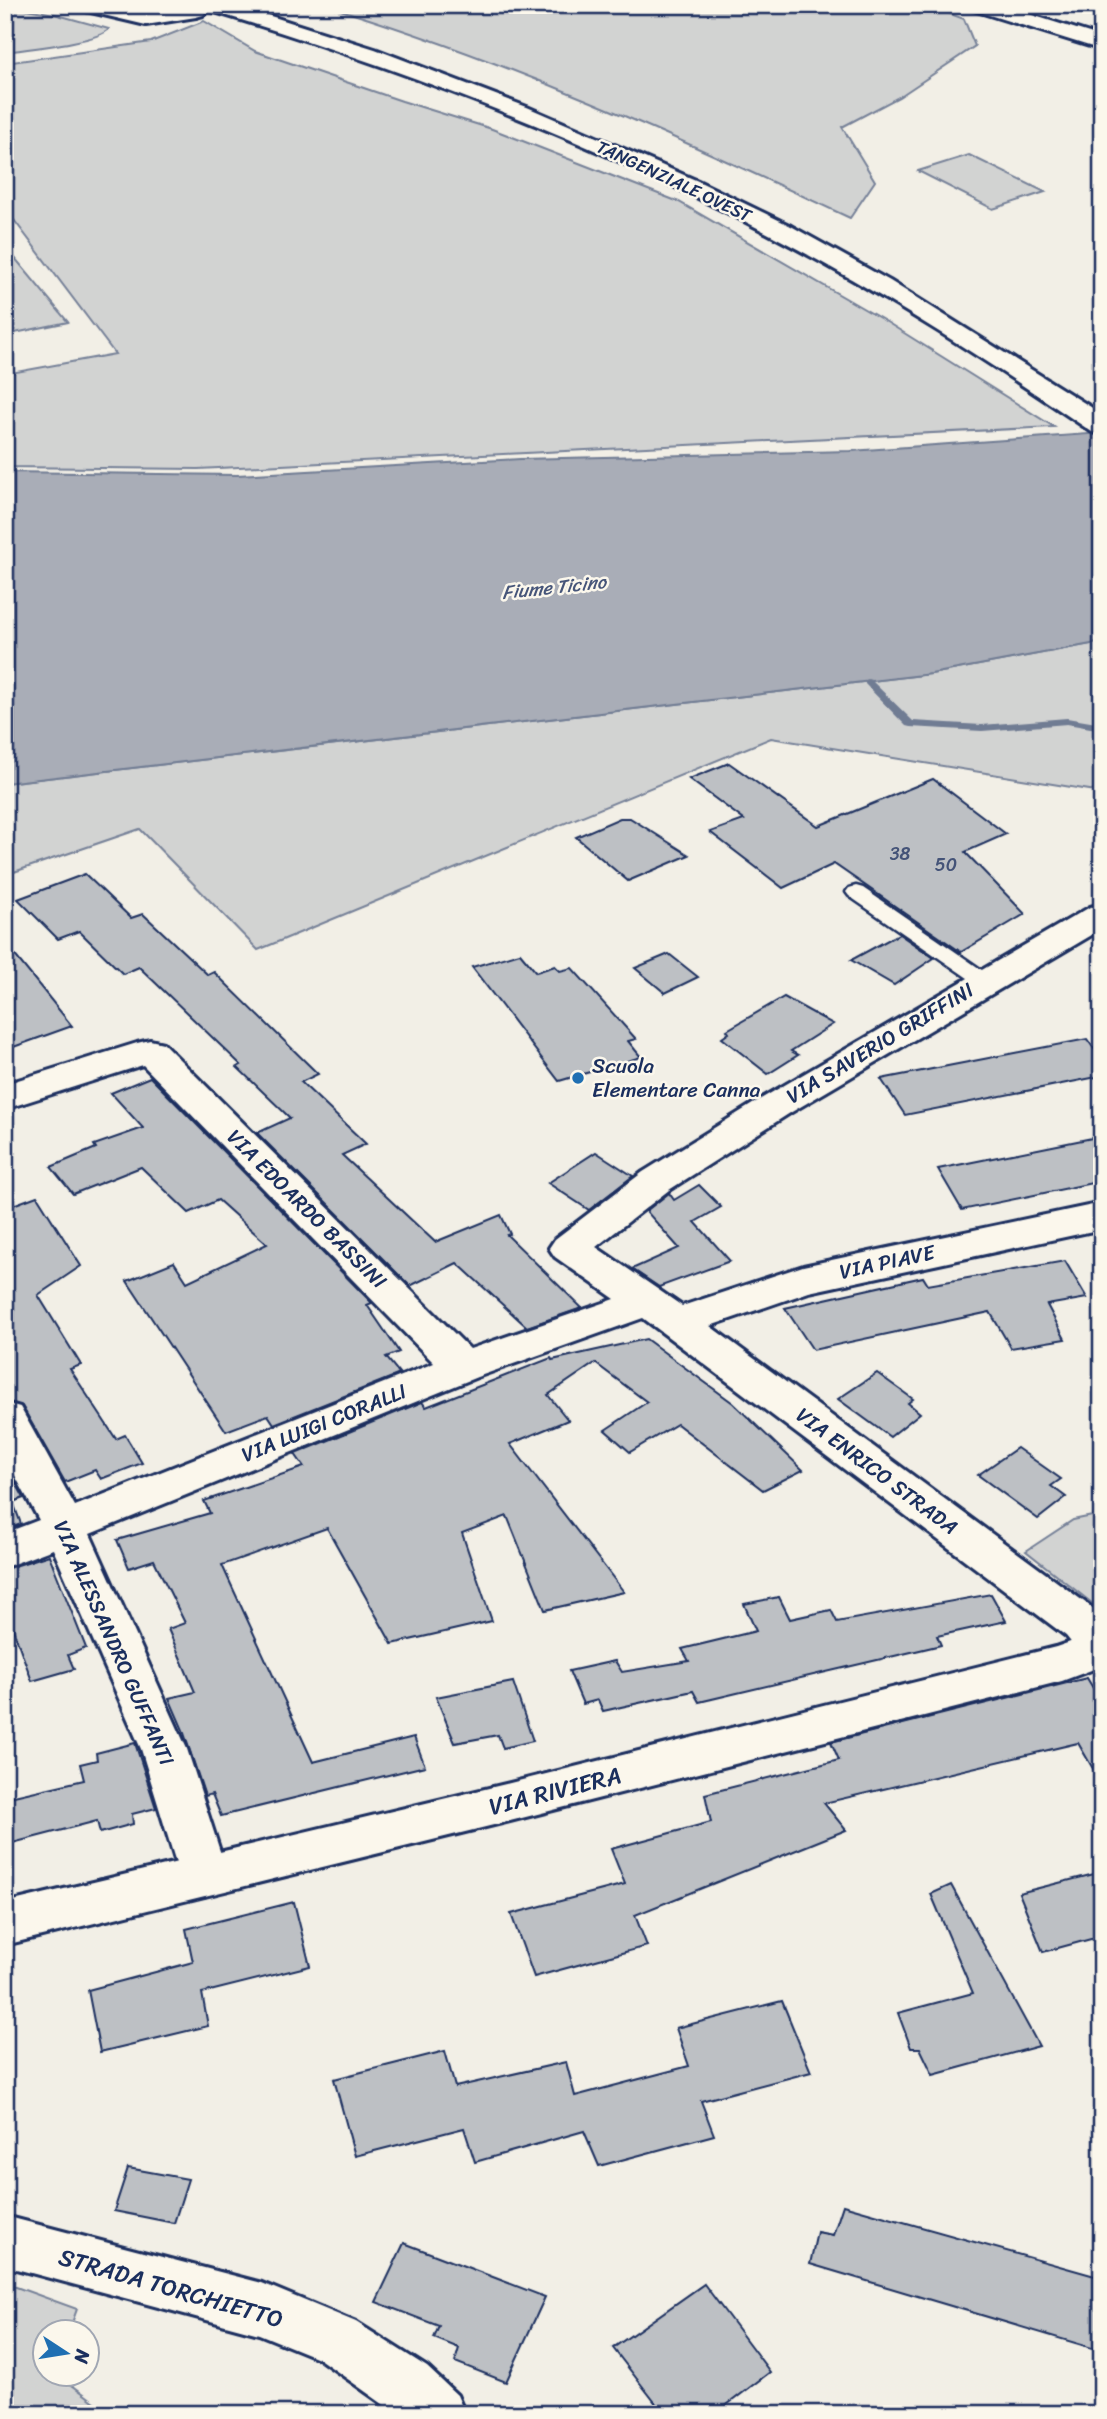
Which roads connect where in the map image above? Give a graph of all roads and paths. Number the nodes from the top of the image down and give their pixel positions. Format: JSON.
{"nodes":[{"id":1,"x":85,"y":5,"type":"edge"},
{"id":2,"x":265,"y":5,"type":"edge"},
{"id":3,"x":977,"y":5,"type":"edge"},
{"id":4,"x":204,"y":8,"type":"edge"},
{"id":5,"x":1102,"y":44,"type":"edge"},
{"id":6,"x":480,"y":87,"type":"junction"},
{"id":7,"x":938,"y":293,"type":"dead end"},
{"id":8,"x":1102,"y":426,"type":"edge"},
{"id":9,"x":856,"y":892,"type":"dead end"},
{"id":10,"x":1102,"y":914,"type":"edge"},
{"id":11,"x":985,"y":981,"type":"junction"},
{"id":12,"x":5,"y":1097,"type":"edge"},
{"id":13,"x":1102,"y":1216,"type":"edge"},
{"id":14,"x":661,"y":1313,"type":"junction"},
{"id":15,"x":463,"y":1367,"type":"junction"},
{"id":16,"x":5,"y":1418,"type":"edge"},
{"id":17,"x":65,"y":1527,"type":"junction"},
{"id":18,"x":5,"y":1551,"type":"edge"},
{"id":19,"x":1102,"y":1648,"type":"edge"},
{"id":20,"x":204,"y":1876,"type":"junction"},
{"id":21,"x":5,"y":1924,"type":"edge"},
{"id":22,"x":5,"y":2241,"type":"edge"},
{"id":23,"x":437,"y":2414,"type":"edge"}],
"edges":[{"from":1,"to":4,"type":"main road"},
{"from":2,"to":6,"type":"main road","name":"TANGENZIALE OVEST"},
{"from":3,"to":5,"type":"main road"},
{"from":4,"to":6,"type":"main road","name":"TANGENZIALE OVEST"},
{"from":6,"to":7,"type":"main road","name":"TANGENZIALE OVEST"},
{"from":6,"to":8,"type":"main road","name":"TANGENZIALE OVEST"},
{"from":9,"to":11,"type":"lane"},
{"from":10,"to":11,"type":"main road","name":"VIA SAVERIO GRIFFINI"},
{"from":11,"to":14,"type":"main road","name":"VIA SAVERIO GRIFFINI"},
{"from":12,"to":15,"type":"main road","name":"VIA EDOARDO BASSINI"},
{"from":13,"to":14,"type":"main road","name":"VIA PIAVE"},
{"from":14,"to":15,"type":"main road","name":"VIA LUIGI CORALLI"},
{"from":14,"to":19,"type":"main road","name":"VIA ENRICO STRADA"},
{"from":15,"to":17,"type":"main road","name":"VIA LUIGI CORALLI"},
{"from":16,"to":17,"type":"main road","name":"VIA ALESSANDRO GUFFANTI"},
{"from":17,"to":18,"type":"main road","name":"VIA LUIGI CORALLI"},
{"from":17,"to":20,"type":"main road","name":"VIA ALESSANDRO GUFFANTI"},
{"from":19,"to":20,"type":"main road","name":"VIA RIVIERA"},
{"from":20,"to":21,"type":"main road","name":"VIA RIVIERA"},
{"from":22,"to":23,"type":"main road","name":"STRADA TORCHIETTO"}]}
